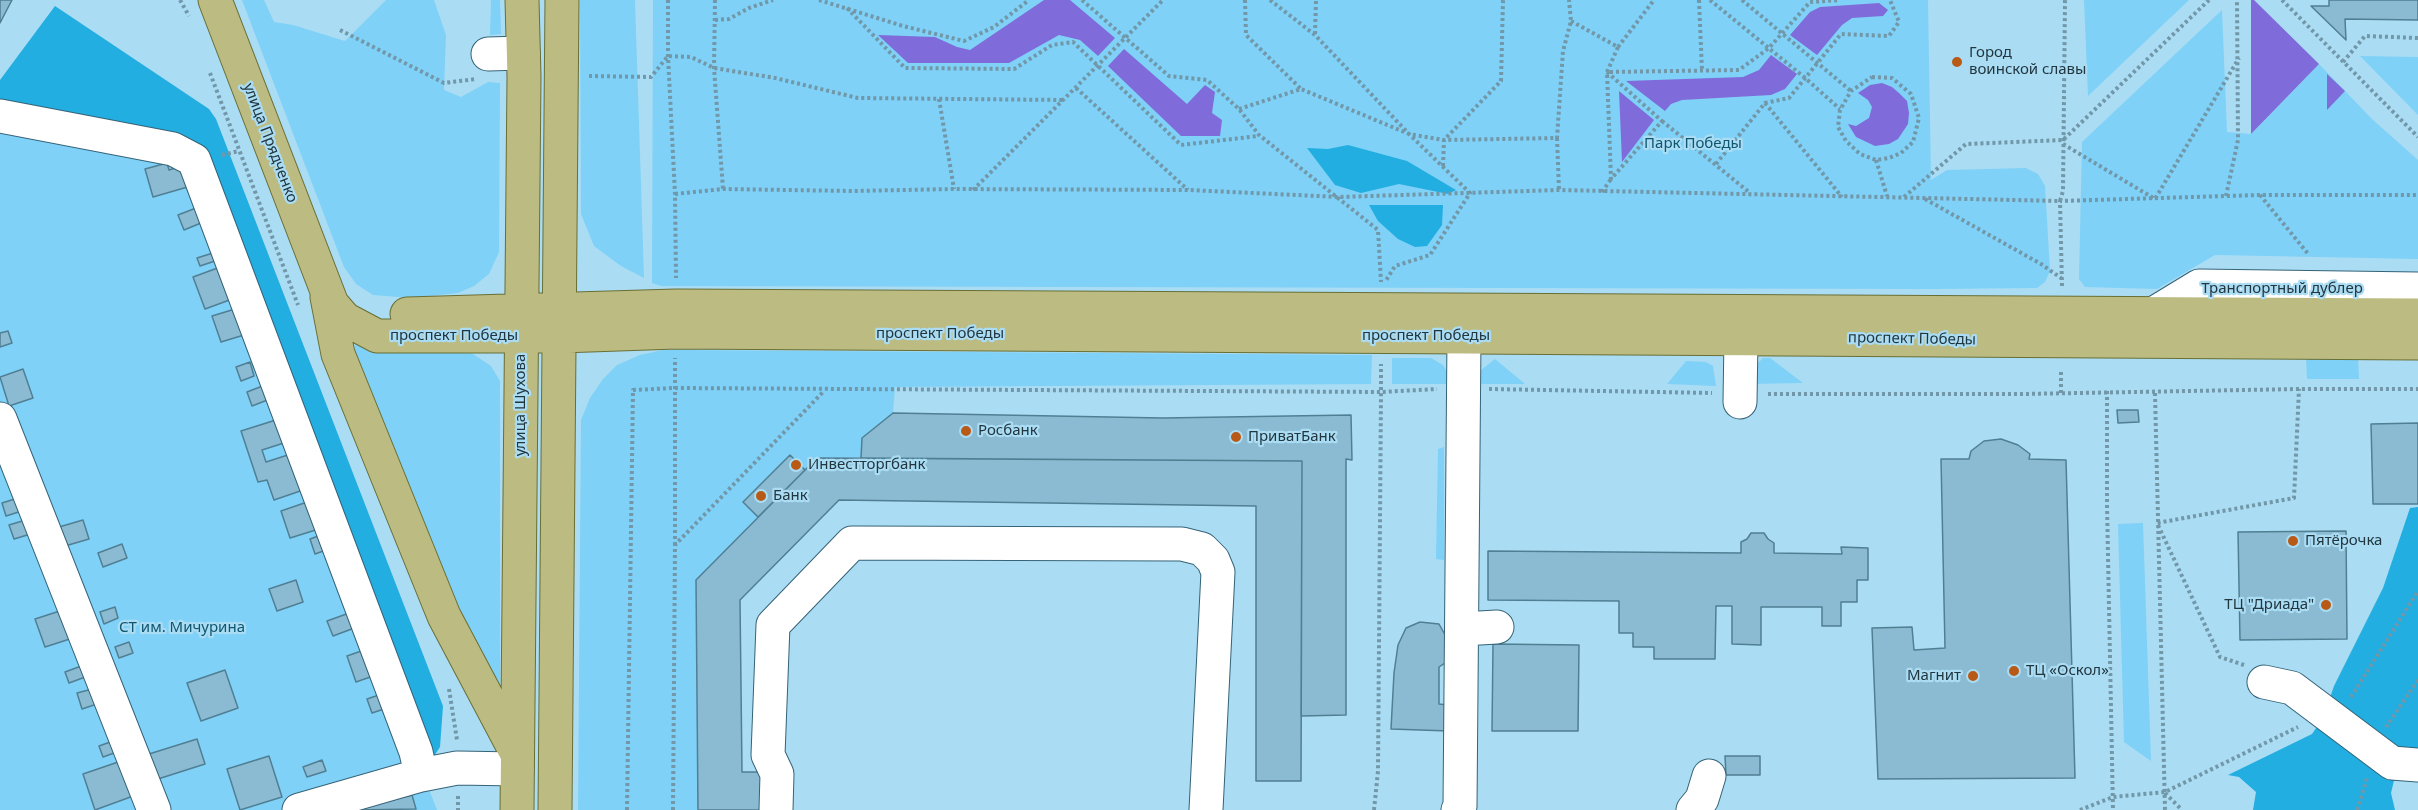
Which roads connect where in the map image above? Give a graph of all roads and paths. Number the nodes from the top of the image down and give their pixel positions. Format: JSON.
{"nodes":[{"id":1,"x":215,"y":0,"type":"edge"},
{"id":2,"x":522,"y":0,"type":"edge"},
{"id":3,"x":562,"y":0,"type":"edge"},
{"id":4,"x":668,"y":0,"type":"edge"},
{"id":5,"x":716,"y":0,"type":"edge"},
{"id":6,"x":773,"y":0,"type":"edge"},
{"id":7,"x":819,"y":0,"type":"edge"},
{"id":8,"x":1029,"y":0,"type":"edge"},
{"id":9,"x":1082,"y":0,"type":"edge"},
{"id":10,"x":1163,"y":0,"type":"edge"},
{"id":11,"x":1245,"y":0,"type":"edge"},
{"id":12,"x":1270,"y":0,"type":"edge"},
{"id":13,"x":1316,"y":0,"type":"edge"},
{"id":14,"x":1503,"y":0,"type":"edge"},
{"id":15,"x":1569,"y":0,"type":"edge"},
{"id":16,"x":1654,"y":0,"type":"edge"},
{"id":17,"x":1699,"y":0,"type":"edge"},
{"id":18,"x":1710,"y":0,"type":"edge"},
{"id":19,"x":1742,"y":0,"type":"edge"},
{"id":20,"x":1840,"y":0,"type":"edge"},
{"id":21,"x":1890,"y":0,"type":"edge"},
{"id":22,"x":2065,"y":0,"type":"edge"},
{"id":23,"x":2209,"y":0,"type":"edge"},
{"id":24,"x":2237,"y":0,"type":"edge"},
{"id":25,"x":2282,"y":0,"type":"edge"},
{"id":26,"x":847,"y":8,"type":"junction"},
{"id":27,"x":715,"y":20,"type":"junction"},
{"id":28,"x":1571,"y":21,"type":"junction"},
{"id":29,"x":1781,"y":34,"type":"junction"},
{"id":30,"x":1315,"y":35,"type":"junction"},
{"id":31,"x":1125,"y":36,"type":"junction"},
{"id":32,"x":2418,"y":38,"type":"edge"},
{"id":33,"x":1618,"y":47,"type":"junction"},
{"id":34,"x":1769,"y":48,"type":"junction"},
{"id":35,"x":523,"y":53,"type":"junction"},
{"id":36,"x":488,"y":54,"type":"dead end"},
{"id":37,"x":2239,"y":58,"type":"junction"},
{"id":38,"x":1817,"y":61,"type":"junction"},
{"id":39,"x":2343,"y":62,"type":"junction"},
{"id":40,"x":1096,"y":65,"type":"junction"},
{"id":41,"x":714,"y":68,"type":"junction"},
{"id":42,"x":1702,"y":71,"type":"junction"},
{"id":43,"x":1607,"y":72,"type":"junction"},
{"id":44,"x":1804,"y":77,"type":"junction"},
{"id":45,"x":1076,"y":88,"type":"junction"},
{"id":46,"x":1301,"y":89,"type":"junction"},
{"id":47,"x":1851,"y":91,"type":"junction"},
{"id":48,"x":939,"y":99,"type":"junction"},
{"id":49,"x":1064,"y":100,"type":"junction"},
{"id":50,"x":1765,"y":103,"type":"junction"},
{"id":51,"x":1239,"y":109,"type":"junction"},
{"id":52,"x":1840,"y":110,"type":"junction"},
{"id":53,"x":0,"y":116,"type":"edge"},
{"id":54,"x":1662,"y":121,"type":"junction"},
{"id":55,"x":1409,"y":134,"type":"junction"},
{"id":56,"x":1258,"y":135,"type":"junction"},
{"id":57,"x":2418,"y":137,"type":"edge"},
{"id":58,"x":1557,"y":138,"type":"junction"},
{"id":59,"x":1444,"y":140,"type":"junction"},
{"id":60,"x":2063,"y":142,"type":"junction"},
{"id":61,"x":1876,"y":160,"type":"junction"},
{"id":62,"x":1716,"y":164,"type":"junction"},
{"id":63,"x":1443,"y":166,"type":"junction"},
{"id":64,"x":1611,"y":179,"type":"junction"},
{"id":65,"x":723,"y":189,"type":"junction"},
{"id":66,"x":954,"y":189,"type":"junction"},
{"id":67,"x":973,"y":190,"type":"junction"},
{"id":68,"x":1189,"y":190,"type":"junction"},
{"id":69,"x":1559,"y":190,"type":"junction"},
{"id":70,"x":1602,"y":192,"type":"junction"},
{"id":71,"x":1470,"y":193,"type":"junction"},
{"id":72,"x":675,"y":194,"type":"junction"},
{"id":73,"x":1751,"y":194,"type":"junction"},
{"id":74,"x":2260,"y":195,"type":"junction"},
{"id":75,"x":2418,"y":195,"type":"edge"},
{"id":76,"x":1887,"y":196,"type":"junction"},
{"id":77,"x":2226,"y":196,"type":"junction"},
{"id":78,"x":1339,"y":197,"type":"junction"},
{"id":79,"x":1842,"y":197,"type":"junction"},
{"id":80,"x":1904,"y":197,"type":"junction"},
{"id":81,"x":1925,"y":198,"type":"junction"},
{"id":82,"x":2155,"y":199,"type":"junction"},
{"id":83,"x":2061,"y":201,"type":"junction"},
{"id":84,"x":2309,"y":255,"type":"dead end"},
{"id":85,"x":324,"y":286,"type":"junction"},
{"id":86,"x":2418,"y":289,"type":"edge"},
{"id":87,"x":2153,"y":314,"type":"junction"},
{"id":88,"x":2418,"y":315,"type":"edge"},
{"id":89,"x":676,"y":319,"type":"junction"},
{"id":90,"x":560,"y":322,"type":"junction"},
{"id":91,"x":521,"y":323,"type":"junction"},
{"id":92,"x":1382,"y":336,"type":"junction"},
{"id":93,"x":1464,"y":336,"type":"junction"},
{"id":94,"x":1732,"y":338,"type":"junction"},
{"id":95,"x":2418,"y":343,"type":"edge"},
{"id":96,"x":674,"y":388,"type":"junction"},
{"id":97,"x":2300,"y":388,"type":"junction"},
{"id":98,"x":2418,"y":389,"type":"edge"},
{"id":99,"x":825,"y":390,"type":"junction"},
{"id":100,"x":1381,"y":392,"type":"junction"},
{"id":101,"x":2107,"y":392,"type":"junction"},
{"id":102,"x":2155,"y":393,"type":"junction"},
{"id":103,"x":1731,"y":398,"type":"junction"},
{"id":104,"x":1457,"y":404,"type":"junction"},
{"id":105,"x":0,"y":419,"type":"edge"},
{"id":106,"x":2157,"y":523,"type":"junction"},
{"id":107,"x":675,"y":545,"type":"junction"},
{"id":108,"x":2418,"y":591,"type":"edge"},
{"id":109,"x":1497,"y":627,"type":"dead end"},
{"id":110,"x":1462,"y":629,"type":"junction"},
{"id":111,"x":2258,"y":675,"type":"joint"},
{"id":112,"x":2328,"y":713,"type":"junction"},
{"id":113,"x":517,"y":763,"type":"junction"},
{"id":114,"x":2418,"y":765,"type":"edge"},
{"id":115,"x":555,"y":772,"type":"junction"},
{"id":116,"x":421,"y":775,"type":"junction"},
{"id":117,"x":1709,"y":776,"type":"dead end"},
{"id":118,"x":2165,"y":792,"type":"junction"},
{"id":119,"x":2113,"y":797,"type":"junction"},
{"id":120,"x":1467,"y":809,"type":"edge"},
{"id":121,"x":154,"y":810,"type":"edge"},
{"id":122,"x":299,"y":810,"type":"edge"},
{"id":123,"x":517,"y":810,"type":"edge"},
{"id":124,"x":555,"y":810,"type":"edge"},
{"id":125,"x":627,"y":810,"type":"edge"},
{"id":126,"x":674,"y":810,"type":"edge"},
{"id":127,"x":776,"y":810,"type":"edge"},
{"id":128,"x":1206,"y":810,"type":"edge"},
{"id":129,"x":1374,"y":810,"type":"edge"},
{"id":130,"x":1693,"y":810,"type":"edge"},
{"id":131,"x":2080,"y":810,"type":"edge"},
{"id":132,"x":2113,"y":810,"type":"edge"},
{"id":133,"x":2165,"y":810,"type":"edge"},
{"id":134,"x":2182,"y":810,"type":"edge"}],
"edges":[{"from":1,"to":85,"type":"main road","name":"улица Прядченко"},
{"from":2,"to":35,"type":"main road","name":"улица Шухова"},
{"from":3,"to":90,"type":"main road"},
{"from":4,"to":72,"type":"path"},
{"from":5,"to":27,"type":"path"},
{"from":6,"to":27,"type":"path"},
{"from":7,"to":26,"type":"path"},
{"from":8,"to":26,"type":"path"},
{"from":9,"to":31,"type":"path"},
{"from":10,"to":31,"type":"path"},
{"from":11,"to":46,"type":"path"},
{"from":12,"to":30,"type":"path"},
{"from":13,"to":30,"type":"path"},
{"from":14,"to":59,"type":"path"},
{"from":15,"to":28,"type":"path"},
{"from":16,"to":33,"type":"path"},
{"from":17,"to":42,"type":"path"},
{"from":18,"to":34,"type":"path"},
{"from":19,"to":29,"type":"path"},
{"from":20,"to":29,"type":"path"},
{"from":21,"to":38,"type":"path"},
{"from":22,"to":60,"type":"path"},
{"from":23,"to":60,"type":"path"},
{"from":24,"to":37,"type":"path"},
{"from":25,"to":39,"type":"path"},
{"from":26,"to":40,"type":"path"},
{"from":27,"to":41,"type":"path"},
{"from":28,"to":33,"type":"path"},
{"from":28,"to":58,"type":"path"},
{"from":29,"to":34,"type":"path"},
{"from":29,"to":38,"type":"path"},
{"from":30,"to":55,"type":"path"},
{"from":31,"to":40,"type":"path"},
{"from":31,"to":51,"type":"path"},
{"from":32,"to":39,"type":"path"},
{"from":33,"to":43,"type":"path"},
{"from":34,"to":42,"type":"path"},
{"from":34,"to":44,"type":"path"},
{"from":35,"to":36,"type":"lane"},
{"from":35,"to":91,"type":"main road","name":"улица Шухова"},
{"from":37,"to":77,"type":"path"},
{"from":37,"to":82,"type":"path"},
{"from":38,"to":44,"type":"path"},
{"from":38,"to":47,"type":"path"},
{"from":39,"to":57,"type":"path"},
{"from":40,"to":45,"type":"path"},
{"from":40,"to":56,"type":"path"},
{"from":41,"to":48,"type":"path"},
{"from":41,"to":65,"type":"path"},
{"from":42,"to":43,"type":"path"},
{"from":43,"to":54,"type":"path"},
{"from":43,"to":64,"type":"path"},
{"from":44,"to":50,"type":"path"},
{"from":44,"to":52,"type":"path"},
{"from":45,"to":49,"type":"path"},
{"from":45,"to":68,"type":"path"},
{"from":46,"to":51,"type":"path"},
{"from":46,"to":55,"type":"path"},
{"from":47,"to":52,"type":"path"},
{"from":47,"to":61,"type":"path"},
{"from":48,"to":49,"type":"path"},
{"from":48,"to":66,"type":"path"},
{"from":49,"to":67,"type":"path"},
{"from":50,"to":62,"type":"path"},
{"from":50,"to":79,"type":"path"},
{"from":51,"to":56,"type":"path"},
{"from":52,"to":61,"type":"path"},
{"from":53,"to":116,"type":"lane"},
{"from":54,"to":62,"type":"path"},
{"from":54,"to":64,"type":"path"},
{"from":55,"to":59,"type":"path"},
{"from":55,"to":63,"type":"path"},
{"from":56,"to":78,"type":"path"},
{"from":58,"to":59,"type":"path"},
{"from":58,"to":69,"type":"path"},
{"from":59,"to":63,"type":"path"},
{"from":60,"to":80,"type":"path"},
{"from":60,"to":82,"type":"path"},
{"from":60,"to":83,"type":"path"},
{"from":61,"to":76,"type":"path"},
{"from":62,"to":73,"type":"path"},
{"from":63,"to":71,"type":"path"},
{"from":64,"to":70,"type":"path"},
{"from":65,"to":66,"type":"path"},
{"from":65,"to":72,"type":"path"},
{"from":66,"to":67,"type":"path"},
{"from":67,"to":68,"type":"path"},
{"from":68,"to":78,"type":"path"},
{"from":69,"to":70,"type":"path"},
{"from":69,"to":71,"type":"path"},
{"from":70,"to":73,"type":"path"},
{"from":71,"to":78,"type":"path"},
{"from":71,"to":78,"type":"path"},
{"from":72,"to":89,"type":"path"},
{"from":73,"to":79,"type":"path"},
{"from":74,"to":75,"type":"path"},
{"from":74,"to":77,"type":"path"},
{"from":74,"to":84,"type":"path"},
{"from":76,"to":79,"type":"path"},
{"from":76,"to":80,"type":"path"},
{"from":77,"to":82,"type":"path"},
{"from":80,"to":81,"type":"path"},
{"from":81,"to":83,"type":"path"},
{"from":81,"to":83,"type":"path"},
{"from":82,"to":83,"type":"path"},
{"from":85,"to":91,"type":"main road","name":"проспект Победы"},
{"from":85,"to":113,"type":"main road"},
{"from":86,"to":87,"type":"lane","name":"Транспортный дублер"},
{"from":87,"to":88,"type":"main road","name":"проспект Победы"},
{"from":87,"to":89,"type":"main road","name":"проспект Победы"},
{"from":89,"to":90,"type":"main road","name":"проспект Победы"},
{"from":89,"to":92,"type":"main road","name":"проспект Победы"},
{"from":89,"to":96,"type":"path"},
{"from":90,"to":91,"type":"main road","name":"проспект Победы"},
{"from":90,"to":115,"type":"main road"},
{"from":91,"to":113,"type":"main road","name":"улица Шухова"},
{"from":92,"to":93,"type":"main road","name":"проспект Победы"},
{"from":92,"to":100,"type":"path"},
{"from":93,"to":94,"type":"main road","name":"проспект Победы"},
{"from":93,"to":104,"type":"lane"},
{"from":94,"to":95,"type":"main road","name":"проспект Победы"},
{"from":94,"to":103,"type":"lane"},
{"from":96,"to":99,"type":"path"},
{"from":96,"to":107,"type":"path"},
{"from":96,"to":125,"type":"path"},
{"from":97,"to":98,"type":"path"},
{"from":97,"to":102,"type":"path"},
{"from":97,"to":106,"type":"path"},
{"from":99,"to":100,"type":"path"},
{"from":99,"to":107,"type":"path"},
{"from":100,"to":104,"type":"path"},
{"from":100,"to":129,"type":"path"},
{"from":101,"to":102,"type":"path"},
{"from":101,"to":103,"type":"path"},
{"from":101,"to":119,"type":"path"},
{"from":102,"to":106,"type":"path"},
{"from":103,"to":104,"type":"path"},
{"from":104,"to":110,"type":"lane"},
{"from":105,"to":121,"type":"lane"},
{"from":106,"to":111,"type":"path"},
{"from":106,"to":118,"type":"path"},
{"from":107,"to":126,"type":"path"},
{"from":108,"to":112,"type":"path"},
{"from":109,"to":110,"type":"lane"},
{"from":110,"to":120,"type":"lane"},
{"from":111,"to":112,"type":"lane"},
{"from":112,"to":114,"type":"lane"},
{"from":112,"to":118,"type":"path"},
{"from":113,"to":115,"type":"main road"},
{"from":113,"to":116,"type":"lane"},
{"from":113,"to":123,"type":"main road","name":"улица Шухова"},
{"from":115,"to":124,"type":"main road"},
{"from":116,"to":122,"type":"lane"},
{"from":117,"to":130,"type":"lane"},
{"from":118,"to":119,"type":"path"},
{"from":118,"to":133,"type":"path"},
{"from":118,"to":134,"type":"path"},
{"from":119,"to":131,"type":"path"},
{"from":119,"to":132,"type":"path"},
{"from":127,"to":128,"type":"lane"}]}
